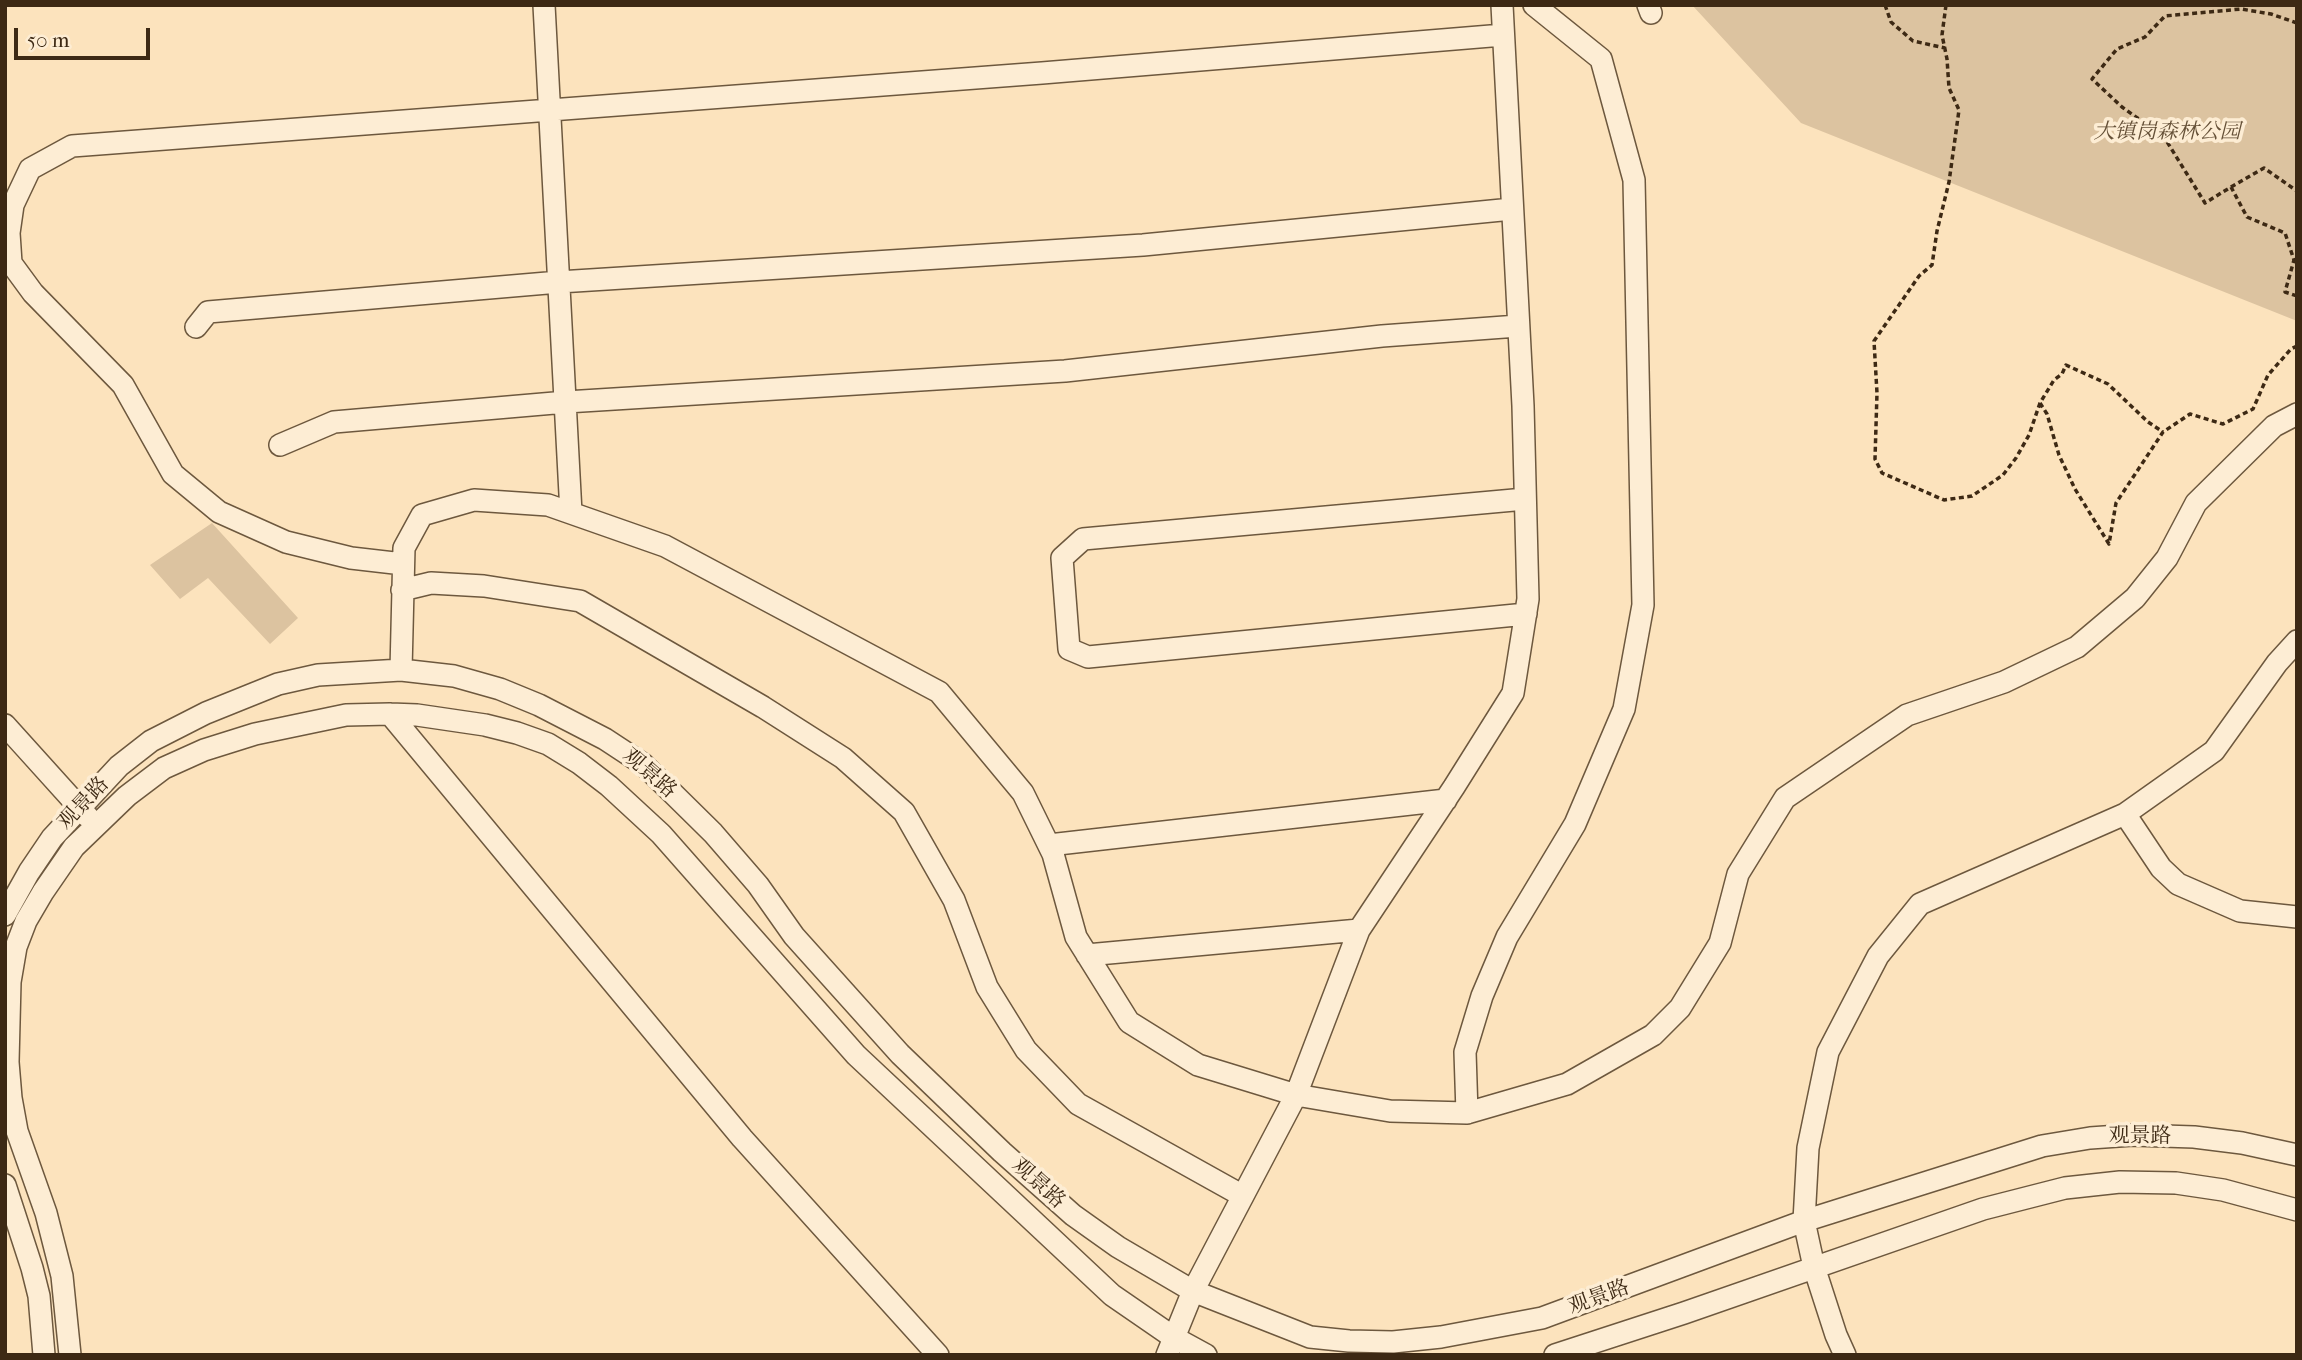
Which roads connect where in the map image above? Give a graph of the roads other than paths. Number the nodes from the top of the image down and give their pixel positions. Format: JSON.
{"nodes":[{"id":1,"x":544,"y":5,"type":"edge"},
{"id":2,"x":1502,"y":5,"type":"edge"},
{"id":3,"x":1534,"y":5,"type":"edge"},
{"id":4,"x":1503,"y":34,"type":"junction"},
{"id":5,"x":550,"y":108,"type":"junction"},
{"id":6,"x":1512,"y":209,"type":"junction"},
{"id":7,"x":559,"y":282,"type":"junction"},
{"id":8,"x":1518,"y":326,"type":"junction"},
{"id":9,"x":196,"y":327,"type":"dead end"},
{"id":10,"x":566,"y":402,"type":"junction"},
{"id":11,"x":2297,"y":414,"type":"edge"},
{"id":12,"x":280,"y":445,"type":"dead end"},
{"id":13,"x":1525,"y":499,"type":"junction"},
{"id":14,"x":571,"y":513,"type":"junction"},
{"id":15,"x":403,"y":564,"type":"junction"},
{"id":16,"x":402,"y":590,"type":"junction"},
{"id":17,"x":1526,"y":614,"type":"junction"},
{"id":18,"x":2297,"y":641,"type":"edge"},
{"id":19,"x":401,"y":670,"type":"junction"},
{"id":20,"x":390,"y":714,"type":"junction"},
{"id":21,"x":5,"y":724,"type":"edge"},
{"id":22,"x":1446,"y":800,"type":"junction"},
{"id":23,"x":79,"y":808,"type":"junction"},
{"id":24,"x":2125,"y":814,"type":"junction"},
{"id":25,"x":96,"y":825,"type":"junction"},
{"id":26,"x":1049,"y":845,"type":"junction"},
{"id":27,"x":5,"y":915,"type":"edge"},
{"id":28,"x":2297,"y":917,"type":"edge"},
{"id":29,"x":1359,"y":930,"type":"junction"},
{"id":30,"x":1087,"y":955,"type":"junction"},
{"id":31,"x":1296,"y":1096,"type":"junction"},
{"id":32,"x":1467,"y":1113,"type":"junction"},
{"id":33,"x":2297,"y":1155,"type":"edge"},
{"id":34,"x":5,"y":1185,"type":"edge"},
{"id":35,"x":1243,"y":1196,"type":"junction"},
{"id":36,"x":2297,"y":1210,"type":"edge"},
{"id":37,"x":1804,"y":1221,"type":"junction"},
{"id":38,"x":1814,"y":1267,"type":"junction"},
{"id":39,"x":1193,"y":1291,"type":"junction"},
{"id":40,"x":1170,"y":1346,"type":"edge"},
{"id":41,"x":44,"y":1355,"type":"edge"},
{"id":42,"x":70,"y":1355,"type":"edge"},
{"id":43,"x":938,"y":1355,"type":"edge"},
{"id":44,"x":1206,"y":1355,"type":"edge"},
{"id":45,"x":1555,"y":1355,"type":"edge"},
{"id":46,"x":1845,"y":1355,"type":"edge"}],
"edges":[{"from":1,"to":5,"type":"street"},
{"from":2,"to":4,"type":"street"},
{"from":3,"to":32,"type":"street"},
{"from":4,"to":5,"type":"street"},
{"from":4,"to":6,"type":"street"},
{"from":5,"to":7,"type":"street"},
{"from":5,"to":15,"type":"street"},
{"from":6,"to":7,"type":"street"},
{"from":6,"to":8,"type":"street"},
{"from":7,"to":9,"type":"street"},
{"from":7,"to":10,"type":"street"},
{"from":8,"to":10,"type":"street"},
{"from":8,"to":13,"type":"street"},
{"from":10,"to":12,"type":"street"},
{"from":10,"to":14,"type":"street"},
{"from":11,"to":32,"type":"street"},
{"from":13,"to":17,"type":"street"},
{"from":13,"to":17,"type":"street"},
{"from":14,"to":15,"type":"street"},
{"from":14,"to":26,"type":"street"},
{"from":15,"to":16,"type":"street"},
{"from":16,"to":19,"type":"street"},
{"from":16,"to":35,"type":"street"},
{"from":17,"to":22,"type":"street"},
{"from":18,"to":24,"type":"street"},
{"from":19,"to":23,"type":"street","name":"观景路"},
{"from":19,"to":39,"type":"street","name":"观景路"},
{"from":20,"to":25,"type":"street","name":"观景路"},
{"from":20,"to":40,"type":"street","name":"观景路"},
{"from":20,"to":43,"type":"street"},
{"from":21,"to":23,"type":"street"},
{"from":22,"to":26,"type":"street"},
{"from":22,"to":29,"type":"street"},
{"from":23,"to":25,"type":"street"},
{"from":23,"to":27,"type":"street","name":"观景路"},
{"from":24,"to":28,"type":"street"},
{"from":24,"to":37,"type":"street"},
{"from":25,"to":42,"type":"street","name":"观景路"},
{"from":26,"to":30,"type":"street"},
{"from":29,"to":30,"type":"street"},
{"from":29,"to":31,"type":"street"},
{"from":30,"to":31,"type":"street"},
{"from":31,"to":32,"type":"street"},
{"from":31,"to":35,"type":"street"},
{"from":33,"to":37,"type":"street","name":"观景路"},
{"from":34,"to":41,"type":"street"},
{"from":35,"to":39,"type":"street"},
{"from":36,"to":38,"type":"street","name":"观景路"},
{"from":37,"to":38,"type":"street"},
{"from":37,"to":39,"type":"street","name":"观景路"},
{"from":38,"to":45,"type":"street","name":"观景路"},
{"from":38,"to":46,"type":"street"},
{"from":39,"to":40,"type":"street"},
{"from":40,"to":44,"type":"street","name":"观景路"}]}
